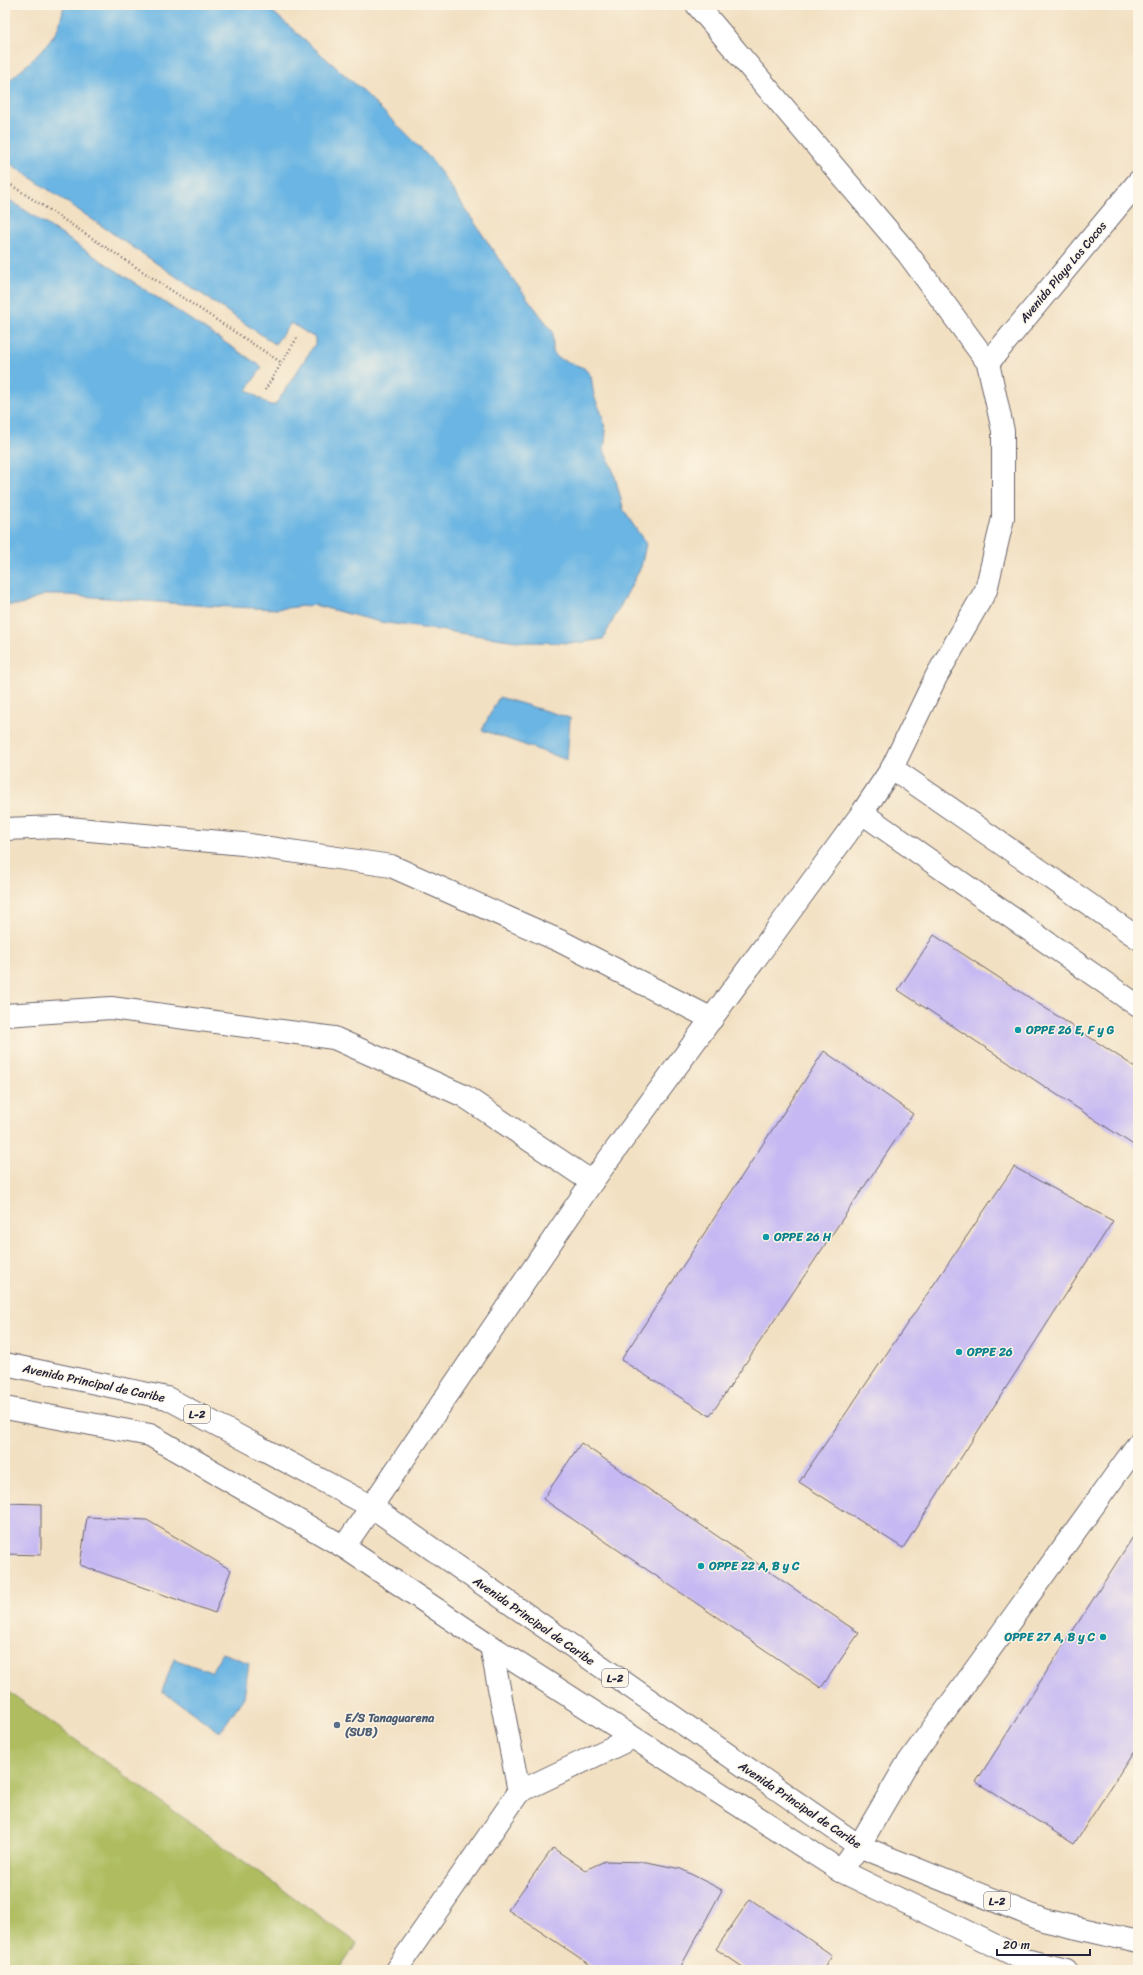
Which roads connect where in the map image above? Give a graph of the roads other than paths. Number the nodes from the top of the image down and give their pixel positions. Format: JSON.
{"nodes":[{"id":1,"x":697,"y":5,"type":"edge"},
{"id":2,"x":1138,"y":182,"type":"edge"},
{"id":3,"x":988,"y":363,"type":"junction"},
{"id":4,"x":892,"y":768,"type":"junction"},
{"id":5,"x":862,"y":812,"type":"junction"},
{"id":6,"x":5,"y":829,"type":"edge"},
{"id":7,"x":1138,"y":938,"type":"edge"},
{"id":8,"x":1138,"y":1006,"type":"edge"},
{"id":9,"x":5,"y":1015,"type":"edge"},
{"id":10,"x":712,"y":1019,"type":"junction"},
{"id":11,"x":592,"y":1182,"type":"junction"},
{"id":12,"x":5,"y":1364,"type":"edge"},
{"id":13,"x":5,"y":1408,"type":"edge"},
{"id":14,"x":1138,"y":1444,"type":"edge"},
{"id":15,"x":372,"y":1507,"type":"junction"},
{"id":16,"x":344,"y":1547,"type":"junction"},
{"id":17,"x":491,"y":1646,"type":"junction"},
{"id":18,"x":632,"y":1738,"type":"junction"},
{"id":19,"x":518,"y":1792,"type":"junction"},
{"id":20,"x":859,"y":1846,"type":"junction"},
{"id":21,"x":841,"y":1871,"type":"junction"},
{"id":22,"x":1138,"y":1942,"type":"edge"},
{"id":23,"x":396,"y":1970,"type":"edge"},
{"id":24,"x":1066,"y":1970,"type":"edge"}],
"edges":[{"from":1,"to":3,"type":"street"},
{"from":2,"to":3,"type":"street","name":"Avenida Playa Los Cocos"},
{"from":3,"to":4,"type":"street"},
{"from":4,"to":5,"type":"street"},
{"from":4,"to":7,"type":"street"},
{"from":5,"to":8,"type":"street"},
{"from":5,"to":10,"type":"street"},
{"from":6,"to":10,"type":"street"},
{"from":9,"to":11,"type":"street"},
{"from":10,"to":11,"type":"street"},
{"from":11,"to":15,"type":"street"},
{"from":12,"to":15,"type":"street","name":"Avenida Principal de Caribe","number":"L-2"},
{"from":13,"to":16,"type":"street"},
{"from":14,"to":20,"type":"street"},
{"from":15,"to":16,"type":"street"},
{"from":15,"to":20,"type":"street","name":"Avenida Principal de Caribe","number":"L-2"},
{"from":16,"to":17,"type":"street"},
{"from":17,"to":18,"type":"street"},
{"from":17,"to":19,"type":"street"},
{"from":18,"to":19,"type":"street"},
{"from":18,"to":21,"type":"street"},
{"from":19,"to":23,"type":"street"},
{"from":20,"to":21,"type":"street"},
{"from":20,"to":22,"type":"street","name":"Avenida Principal de Caribe","number":"L-2"},
{"from":21,"to":24,"type":"street"}]}
